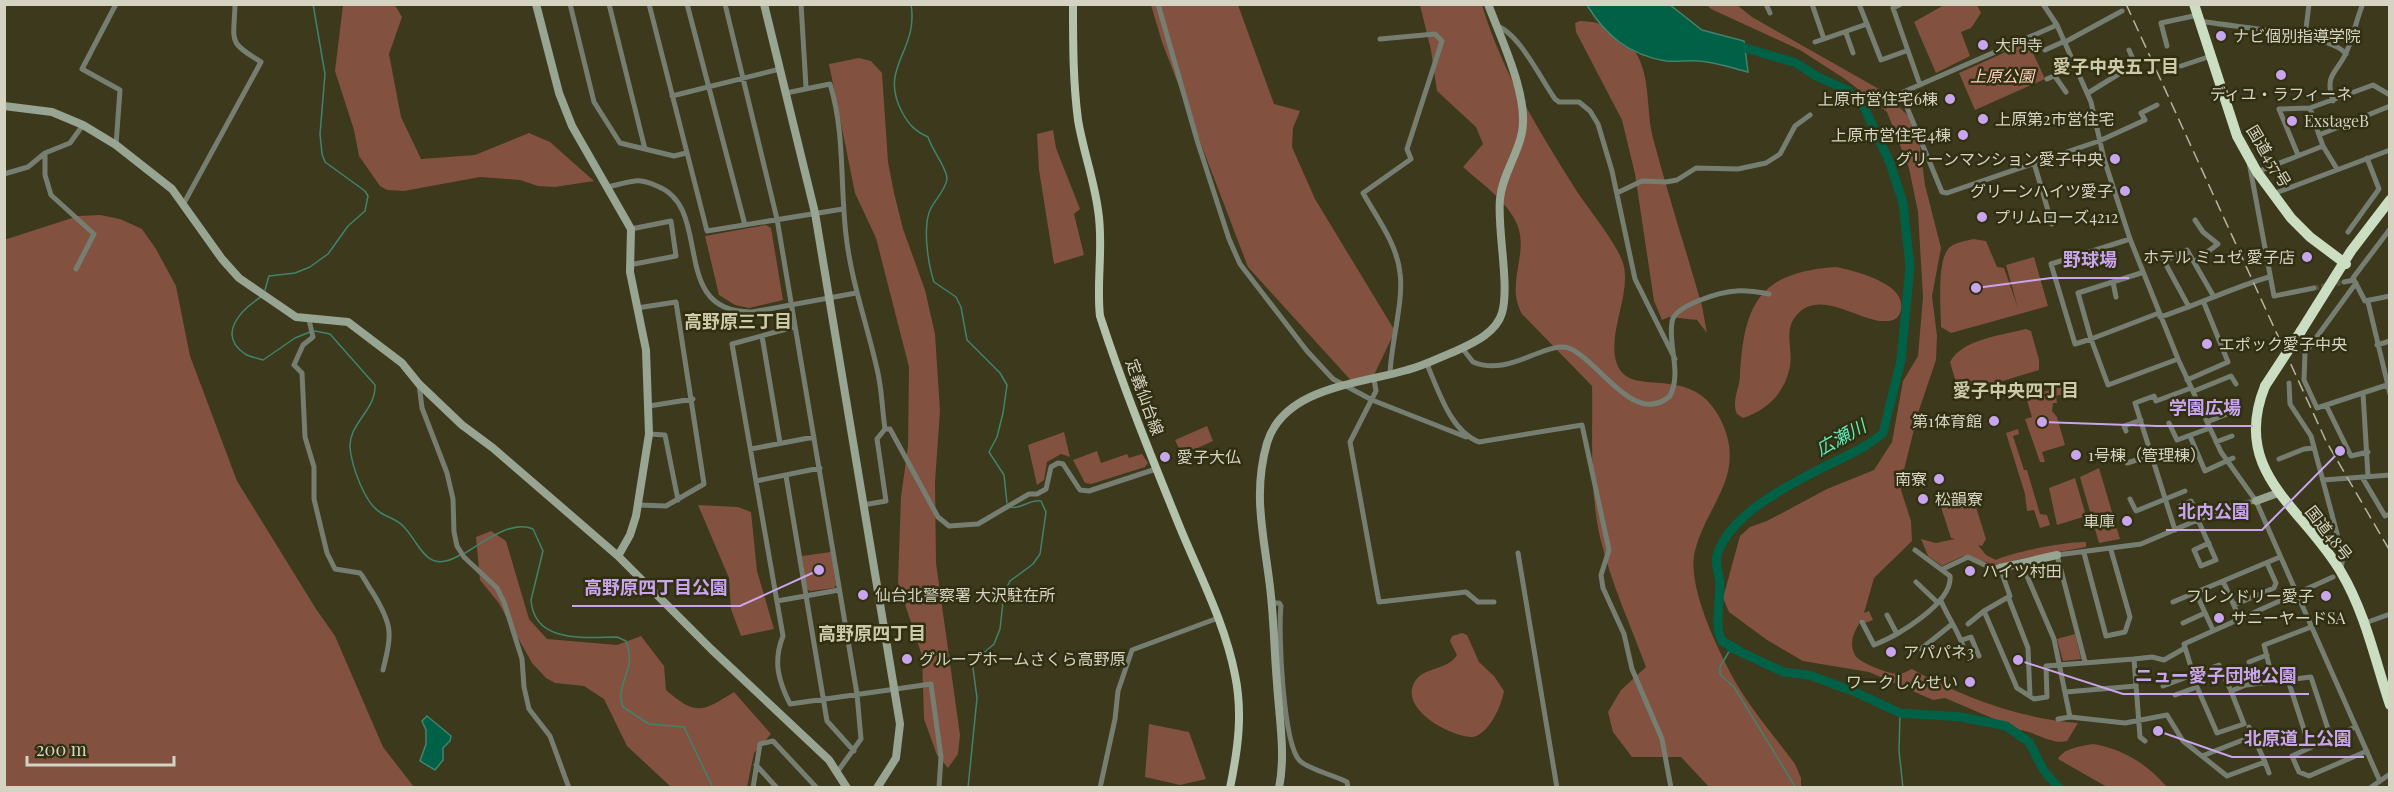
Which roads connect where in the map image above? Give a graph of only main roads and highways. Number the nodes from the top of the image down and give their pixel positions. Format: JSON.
{"nodes":[{"id":1,"x":1073,"y":4,"type":"edge"},
{"id":2,"x":2198,"y":14,"type":"edge"},
{"id":3,"x":2390,"y":200,"type":"edge"},
{"id":4,"x":2390,"y":208,"type":"edge"},
{"id":5,"x":2346,"y":264,"type":"junction"},
{"id":6,"x":2390,"y":705,"type":"edge"},
{"id":7,"x":1230,"y":788,"type":"edge"}],
"edges":[{"from":1,"to":7,"type":"main road","name":"定義仙台線"},
{"from":2,"to":5,"type":"highway","name":"国道457号"},
{"from":3,"to":5,"type":"highway"},
{"from":4,"to":5,"type":"highway"},
{"from":5,"to":6,"type":"highway","name":"国道48号","bridge":true}]}
